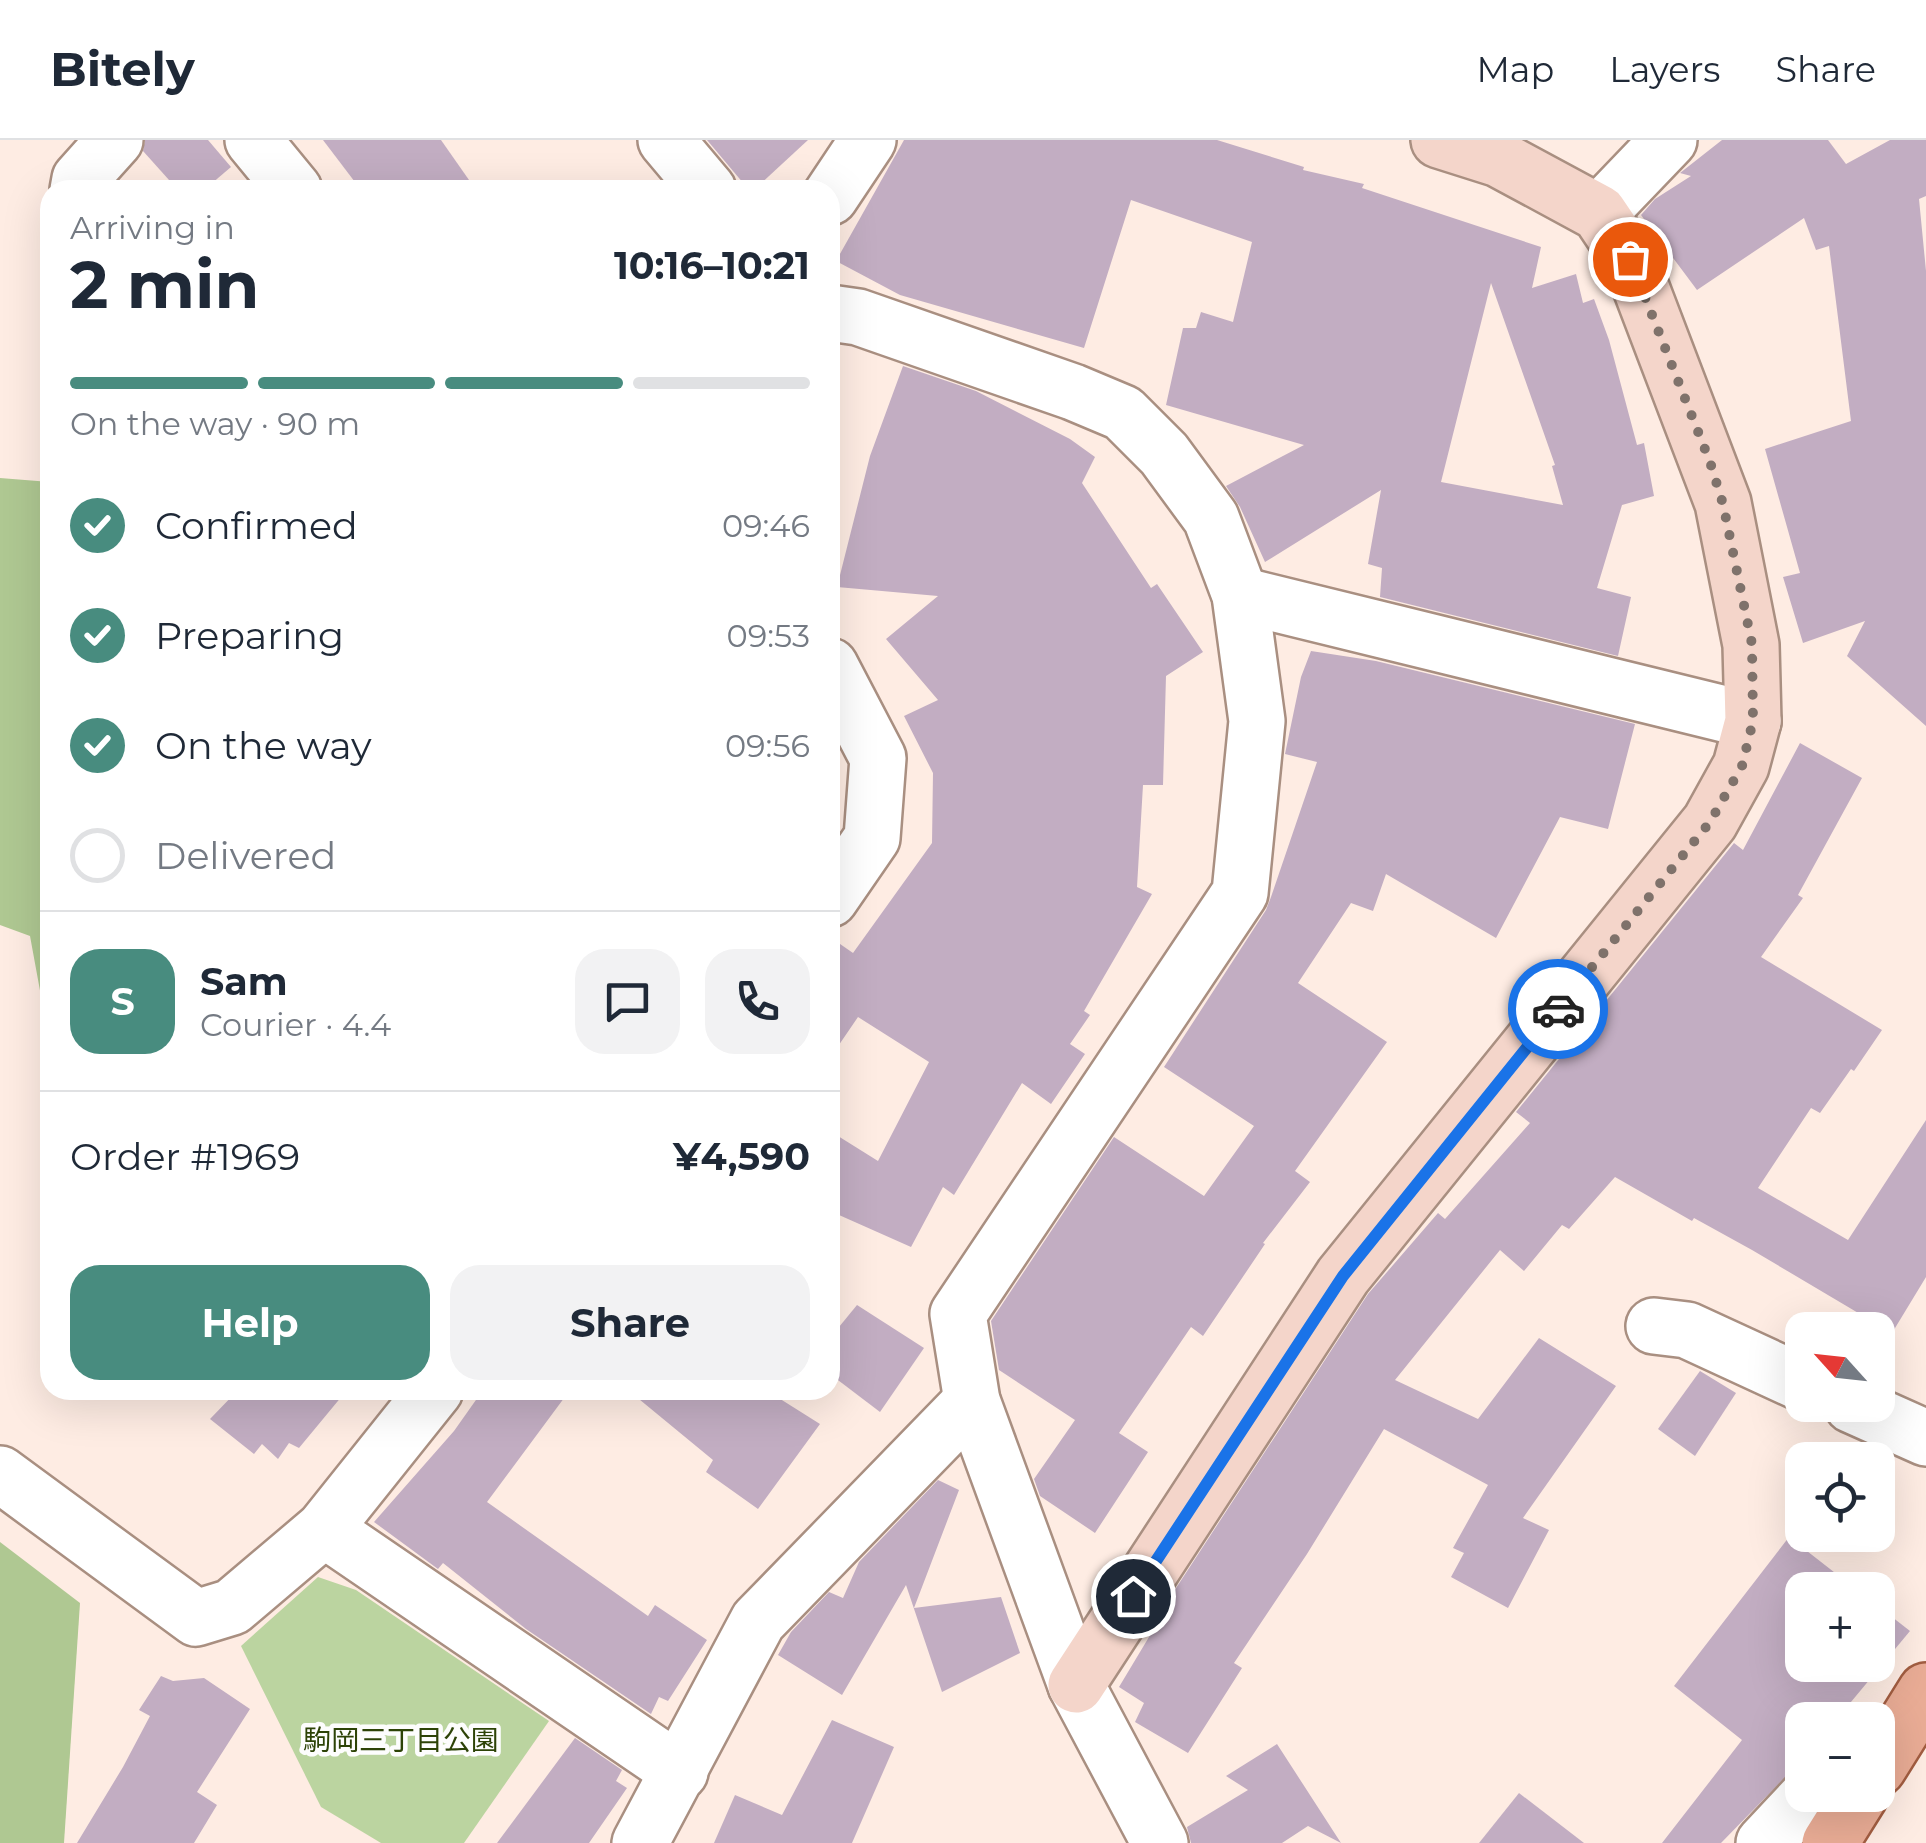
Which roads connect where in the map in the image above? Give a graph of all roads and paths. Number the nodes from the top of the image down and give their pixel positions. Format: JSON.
{"nodes":[{"id":1,"x":115,"y":140,"type":"edge"},
{"id":2,"x":253,"y":140,"type":"edge"},
{"id":3,"x":666,"y":140,"type":"edge"},
{"id":4,"x":868,"y":140,"type":"edge"},
{"id":5,"x":1439,"y":140,"type":"edge"},
{"id":6,"x":1669,"y":140,"type":"edge"},
{"id":7,"x":80,"y":180,"type":"edge"},
{"id":8,"x":286,"y":180,"type":"edge"},
{"id":9,"x":700,"y":180,"type":"edge"},
{"id":10,"x":840,"y":181,"type":"edge"},
{"id":11,"x":1599,"y":212,"type":"junction"},
{"id":12,"x":840,"y":314,"type":"edge"},
{"id":13,"x":1240,"y":595,"type":"junction"},
{"id":14,"x":840,"y":685,"type":"edge"},
{"id":15,"x":1753,"y":721,"type":"junction"},
{"id":16,"x":840,"y":885,"type":"edge"},
{"id":17,"x":1654,"y":1326,"type":"dead end"},
{"id":18,"x":1785,"y":1375,"type":"edge"},
{"id":19,"x":427,"y":1400,"type":"edge"},
{"id":20,"x":972,"y":1401,"type":"junction"},
{"id":21,"x":1890,"y":1422,"type":"edge"},
{"id":22,"x":1926,"y":1438,"type":"edge"},
{"id":23,"x":0,"y":1474,"type":"edge"},
{"id":24,"x":324,"y":1529,"type":"junction"},
{"id":25,"x":1926,"y":1659,"type":"edge"},
{"id":26,"x":1076,"y":1684,"type":"junction"},
{"id":27,"x":1926,"y":1692,"type":"edge"},
{"id":28,"x":1894,"y":1702,"type":"edge"},
{"id":29,"x":1895,"y":1741,"type":"edge"},
{"id":30,"x":680,"y":1772,"type":"junction"},
{"id":31,"x":1792,"y":1812,"type":"edge"},
{"id":32,"x":1849,"y":1812,"type":"edge"},
{"id":33,"x":640,"y":1843,"type":"edge"},
{"id":34,"x":1160,"y":1843,"type":"edge"},
{"id":35,"x":1764,"y":1843,"type":"edge"},
{"id":36,"x":1830,"y":1843,"type":"edge"}],
"edges":[{"from":1,"to":7,"type":"street"},
{"from":2,"to":8,"type":"street"},
{"from":3,"to":9,"type":"street"},
{"from":4,"to":10,"type":"street"},
{"from":5,"to":11,"type":"street"},
{"from":6,"to":11,"type":"street"},
{"from":11,"to":15,"type":"street"},
{"from":12,"to":13,"type":"street"},
{"from":13,"to":15,"type":"street"},
{"from":13,"to":20,"type":"street"},
{"from":14,"to":16,"type":"street"},
{"from":15,"to":26,"type":"street"},
{"from":17,"to":18,"type":"street"},
{"from":19,"to":24,"type":"street"},
{"from":20,"to":26,"type":"street"},
{"from":20,"to":30,"type":"street"},
{"from":21,"to":22,"type":"street"},
{"from":23,"to":24,"type":"street"},
{"from":24,"to":30,"type":"street"},
{"from":25,"to":28,"type":"street"},
{"from":26,"to":34,"type":"street"},
{"from":27,"to":29,"type":"main road"},
{"from":30,"to":33,"type":"street"},
{"from":31,"to":35,"type":"street"},
{"from":32,"to":36,"type":"main road"}]}
